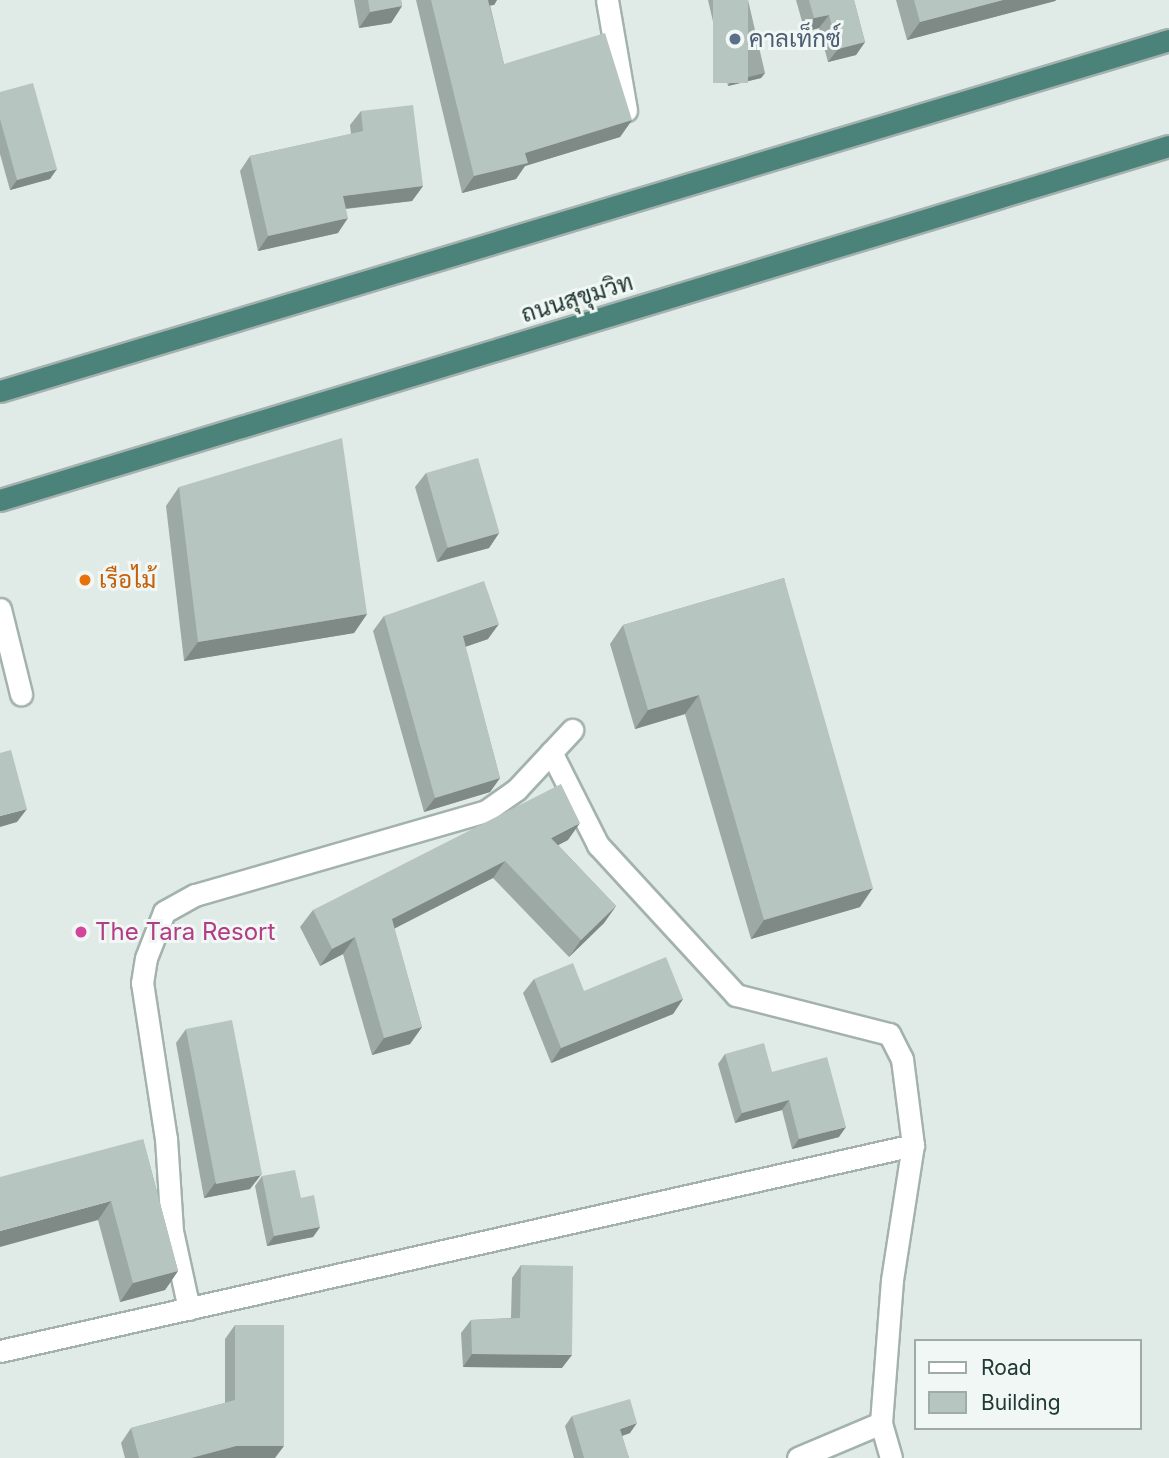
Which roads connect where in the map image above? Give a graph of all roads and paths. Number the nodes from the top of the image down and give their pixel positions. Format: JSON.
{"nodes":[{"id":1,"x":607,"y":0,"type":"edge"},
{"id":2,"x":1169,"y":40,"type":"edge"},
{"id":3,"x":626,"y":110,"type":"edge"},
{"id":4,"x":1169,"y":146,"type":"edge"},
{"id":5,"x":0,"y":391,"type":"edge"},
{"id":6,"x":0,"y":500,"type":"edge"},
{"id":7,"x":0,"y":609,"type":"edge"},
{"id":8,"x":21,"y":695,"type":"dead end"},
{"id":9,"x":572,"y":730,"type":"dead end"},
{"id":10,"x":551,"y":752,"type":"junction"},
{"id":11,"x":912,"y":1145,"type":"junction"},
{"id":12,"x":189,"y":1308,"type":"junction"},
{"id":13,"x":0,"y":1351,"type":"edge"},
{"id":14,"x":881,"y":1423,"type":"junction"},
{"id":15,"x":797,"y":1458,"type":"edge"},
{"id":16,"x":891,"y":1458,"type":"edge"}],
"edges":[{"from":1,"to":3,"type":"street"},
{"from":2,"to":5,"type":"highway"},
{"from":4,"to":6,"type":"highway","name":"ถนนสุขุมวิท"},
{"from":7,"to":8,"type":"street"},
{"from":9,"to":10,"type":"street"},
{"from":10,"to":11,"type":"street"},
{"from":10,"to":12,"type":"street"},
{"from":11,"to":12,"type":"street"},
{"from":11,"to":14,"type":"street"},
{"from":12,"to":13,"type":"street"},
{"from":14,"to":15,"type":"street"},
{"from":14,"to":16,"type":"street"}]}
